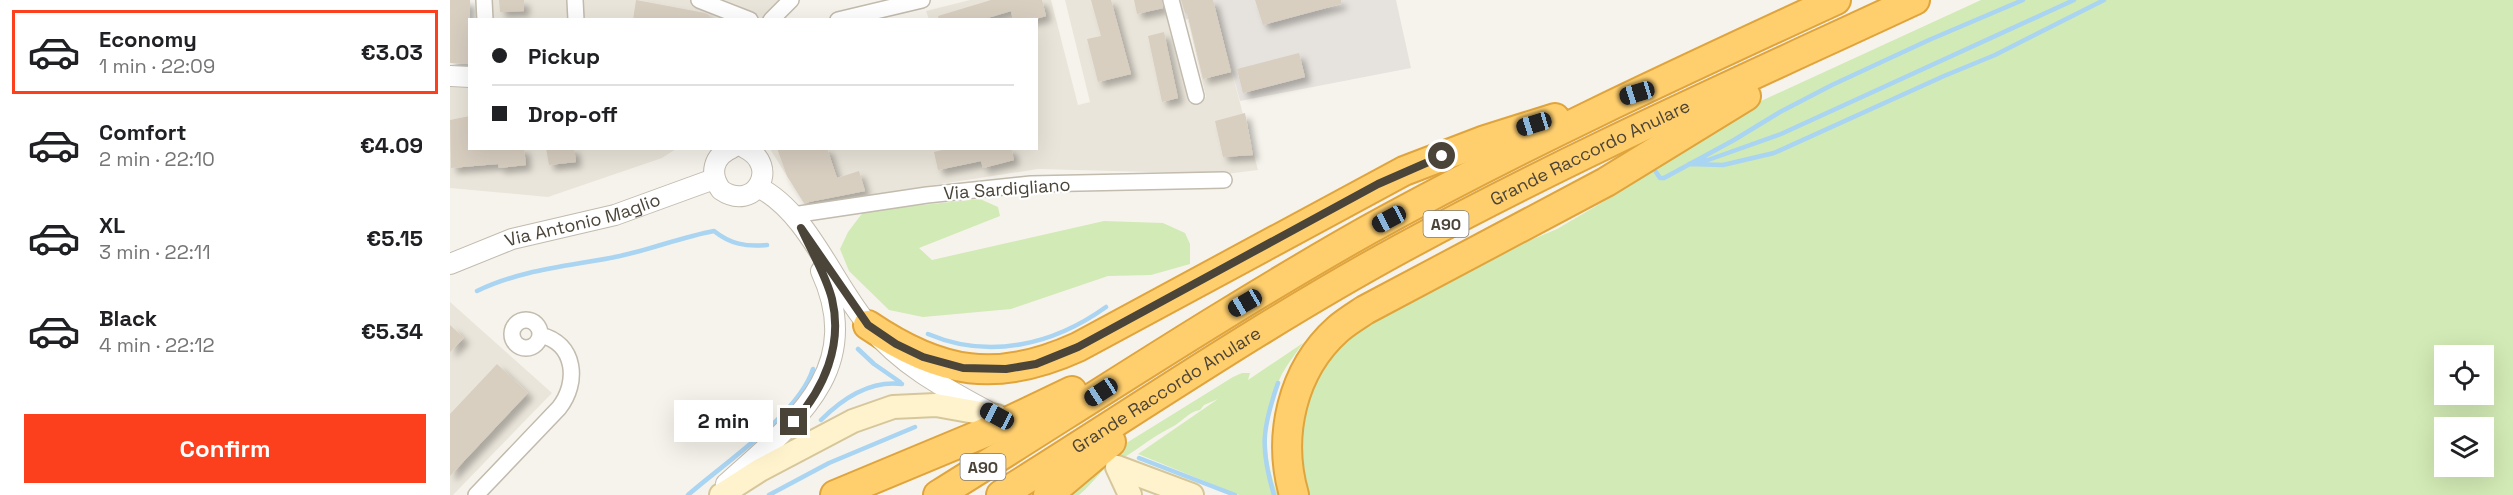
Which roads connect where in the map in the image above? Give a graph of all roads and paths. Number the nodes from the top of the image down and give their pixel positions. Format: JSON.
{"nodes":[{"id":1,"x":484,"y":0,"type":"edge"},
{"id":2,"x":575,"y":0,"type":"edge"},
{"id":3,"x":699,"y":0,"type":"edge"},
{"id":4,"x":791,"y":0,"type":"edge"},
{"id":5,"x":922,"y":0,"type":"edge"},
{"id":6,"x":1171,"y":0,"type":"edge"},
{"id":7,"x":1836,"y":0,"type":"edge"},
{"id":8,"x":1915,"y":0,"type":"edge"},
{"id":9,"x":485,"y":18,"type":"edge"},
{"id":10,"x":576,"y":18,"type":"edge"},
{"id":11,"x":745,"y":18,"type":"edge"},
{"id":12,"x":773,"y":18,"type":"edge"},
{"id":13,"x":846,"y":18,"type":"edge"},
{"id":14,"x":1818,"y":45,"type":"junction"},
{"id":15,"x":450,"y":76,"type":"edge"},
{"id":16,"x":468,"y":77,"type":"edge"},
{"id":17,"x":1637,"y":93,"type":"junction"},
{"id":18,"x":1196,"y":96,"type":"dead end"},
{"id":19,"x":728,"y":150,"type":"edge"},
{"id":20,"x":748,"y":150,"type":"edge"},
{"id":21,"x":714,"y":179,"type":"junction"},
{"id":22,"x":1224,"y":180,"type":"dead end"},
{"id":23,"x":758,"y":187,"type":"junction"},
{"id":24,"x":797,"y":222,"type":"junction"},
{"id":25,"x":450,"y":264,"type":"edge"},
{"id":26,"x":868,"y":325,"type":"junction"},
{"id":27,"x":1193,"y":333,"type":"junction"},
{"id":28,"x":540,"y":335,"type":"dead end"},
{"id":29,"x":1172,"y":388,"type":"junction"},
{"id":30,"x":997,"y":416,"type":"joint"},
{"id":31,"x":476,"y":495,"type":"edge"},
{"id":32,"x":714,"y":495,"type":"edge"},
{"id":33,"x":721,"y":495,"type":"edge"},
{"id":34,"x":835,"y":495,"type":"edge"},
{"id":35,"x":938,"y":495,"type":"edge"},
{"id":36,"x":1001,"y":495,"type":"edge"},
{"id":37,"x":1048,"y":495,"type":"edge"},
{"id":38,"x":1130,"y":495,"type":"edge"},
{"id":39,"x":1192,"y":495,"type":"edge"},
{"id":40,"x":1294,"y":495,"type":"edge"}],
"edges":[{"from":1,"to":9,"type":"street"},
{"from":2,"to":10,"type":"street"},
{"from":3,"to":11,"type":"street"},
{"from":4,"to":12,"type":"street"},
{"from":5,"to":13,"type":"street"},
{"from":6,"to":18,"type":"street"},
{"from":7,"to":17,"type":"highway","name":"Grande Raccordo Anulare","number":"A90"},
{"from":8,"to":14,"type":"highway","name":"Grande Raccordo Anulare","number":"A90"},
{"from":14,"to":29,"type":"highway","name":"Grande Raccordo Anulare","number":"A90"},
{"from":14,"to":40,"type":"highway"},
{"from":15,"to":16,"type":"street"},
{"from":17,"to":26,"type":"highway"},
{"from":17,"to":27,"type":"highway","name":"Grande Raccordo Anulare","number":"A90"},
{"from":19,"to":21,"type":"street"},
{"from":20,"to":23,"type":"street"},
{"from":21,"to":23,"type":"street"},
{"from":21,"to":25,"type":"street","name":"Via Antonio Maglio"},
{"from":22,"to":24,"type":"street","name":"Via Sardigliano"},
{"from":23,"to":24,"type":"street"},
{"from":24,"to":26,"type":"street"},
{"from":24,"to":32,"type":"street"},
{"from":26,"to":30,"type":"street"},
{"from":27,"to":34,"type":"highway"},
{"from":27,"to":35,"type":"highway","name":"Grande Raccordo Anulare","number":"A90"},
{"from":28,"to":31,"type":"street"},
{"from":29,"to":36,"type":"highway","name":"Grande Raccordo Anulare","number":"A90"},
{"from":29,"to":37,"type":"highway"},
{"from":30,"to":33,"type":"main road"},
{"from":38,"to":39,"type":"main road"}]}
